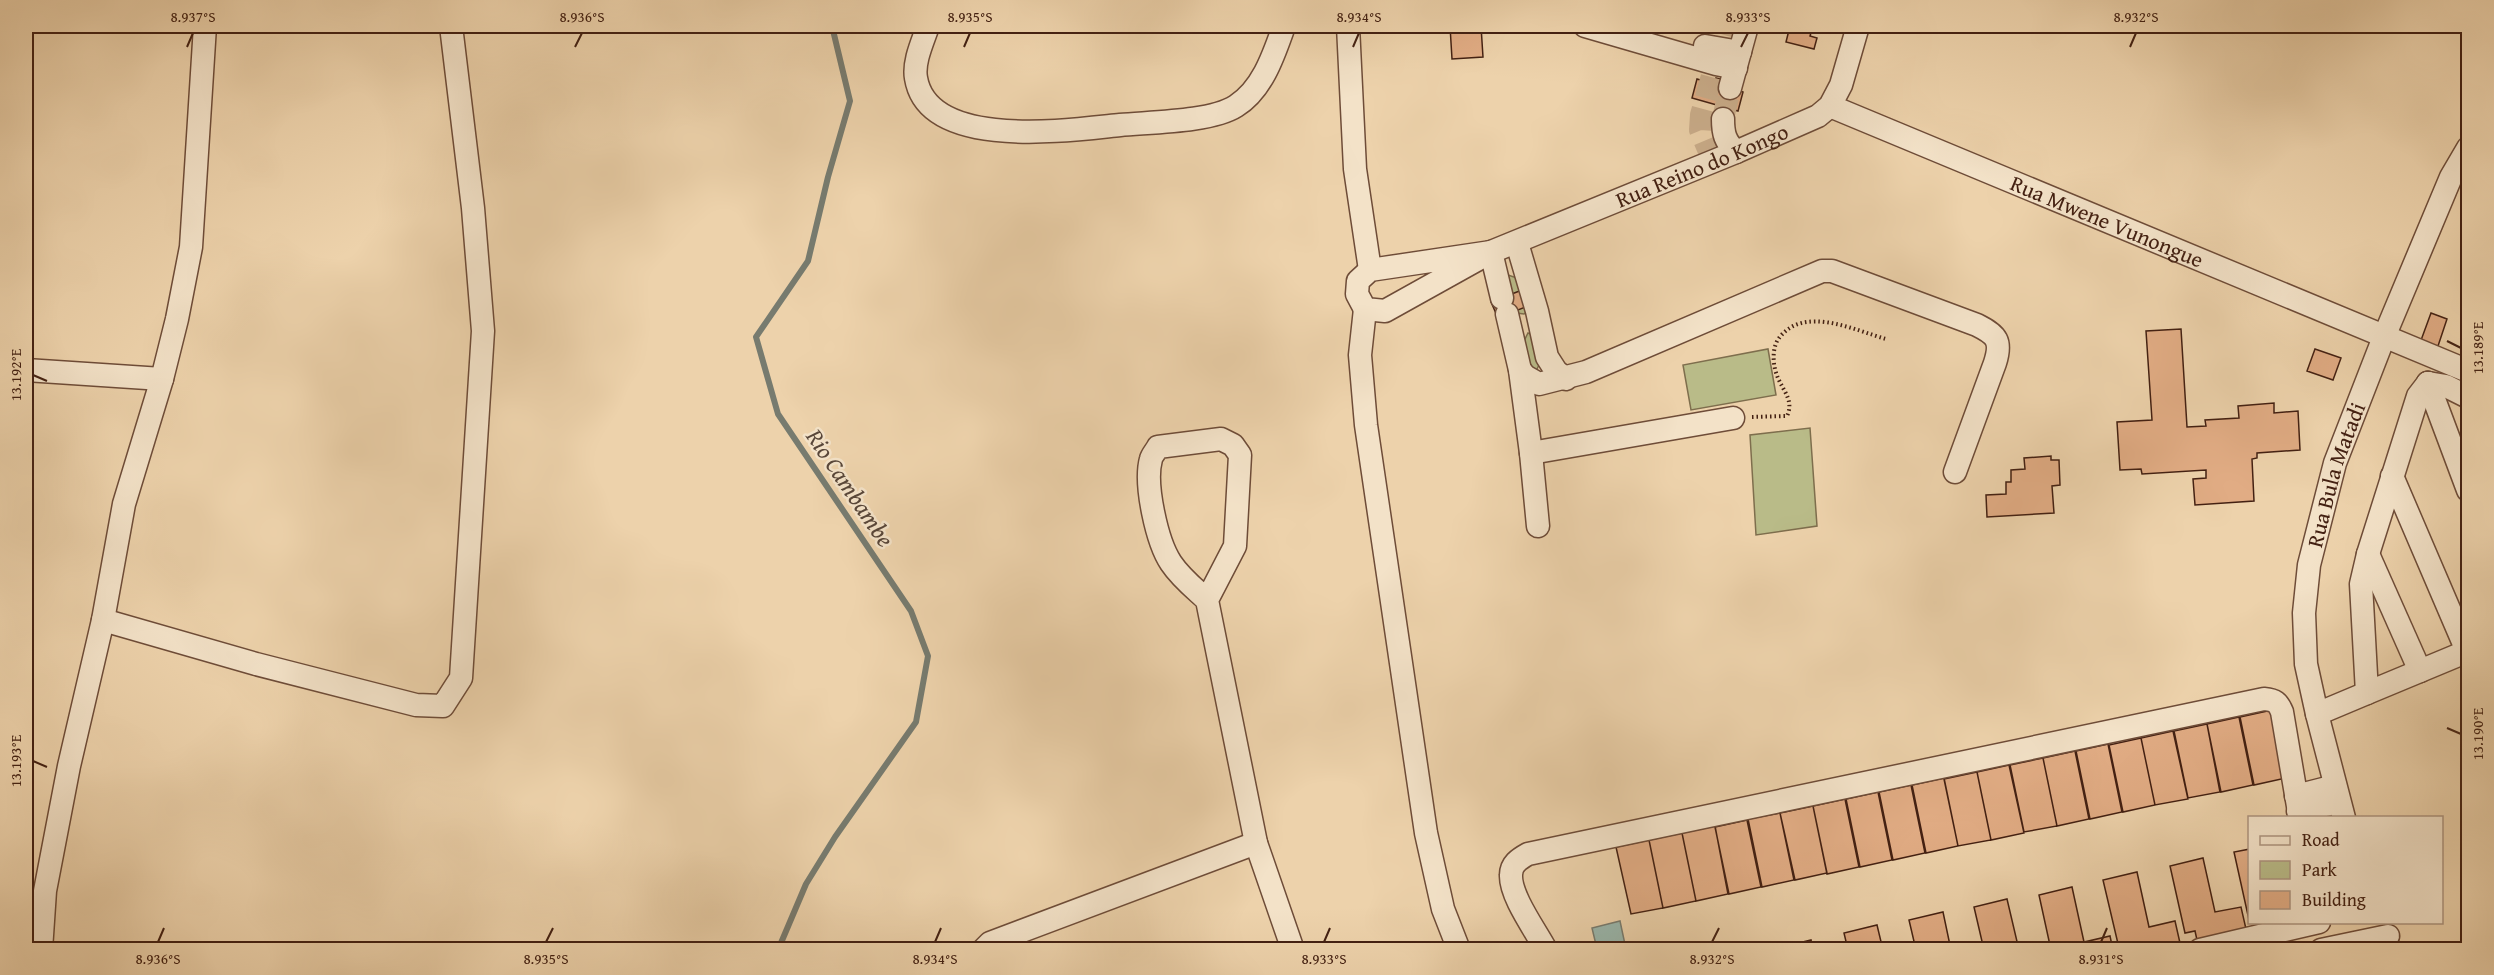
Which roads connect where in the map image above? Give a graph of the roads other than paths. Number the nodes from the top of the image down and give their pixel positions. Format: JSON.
{"nodes":[{"id":1,"x":205,"y":26,"type":"edge"},
{"id":2,"x":451,"y":26,"type":"edge"},
{"id":3,"x":928,"y":26,"type":"edge"},
{"id":4,"x":1284,"y":26,"type":"edge"},
{"id":5,"x":1343,"y":26,"type":"edge"},
{"id":6,"x":1585,"y":26,"type":"edge"},
{"id":7,"x":1638,"y":26,"type":"edge"},
{"id":8,"x":1747,"y":26,"type":"edge"},
{"id":9,"x":1858,"y":26,"type":"edge"},
{"id":10,"x":1735,"y":69,"type":"junction"},
{"id":11,"x":1830,"y":106,"type":"junction"},
{"id":12,"x":1723,"y":119,"type":"tunnel mouth"},
{"id":13,"x":2469,"y":148,"type":"edge"},
{"id":14,"x":1736,"y":152,"type":"junction"},
{"id":15,"x":1517,"y":243,"type":"junction"},
{"id":16,"x":1491,"y":252,"type":"junction"},
{"id":17,"x":1370,"y":270,"type":"junction"},
{"id":18,"x":1365,"y":309,"type":"junction"},
{"id":19,"x":1506,"y":311,"type":"junction"},
{"id":20,"x":1537,"y":311,"type":"junction"},
{"id":21,"x":2384,"y":337,"type":"junction"},
{"id":22,"x":26,"y":370,"type":"edge"},
{"id":23,"x":1520,"y":370,"type":"junction"},
{"id":24,"x":2469,"y":371,"type":"edge"},
{"id":25,"x":162,"y":379,"type":"junction"},
{"id":26,"x":1566,"y":379,"type":"junction"},
{"id":27,"x":2428,"y":383,"type":"junction"},
{"id":28,"x":2469,"y":397,"type":"edge"},
{"id":29,"x":1733,"y":418,"type":"road end"},
{"id":30,"x":1531,"y":453,"type":"junction"},
{"id":31,"x":1955,"y":472,"type":"dead end"},
{"id":32,"x":2392,"y":476,"type":"junction"},
{"id":33,"x":2469,"y":490,"type":"edge"},
{"id":34,"x":1538,"y":526,"type":"dead end"},
{"id":35,"x":2367,"y":554,"type":"junction"},
{"id":36,"x":1207,"y":600,"type":"junction"},
{"id":37,"x":103,"y":620,"type":"junction"},
{"id":38,"x":2468,"y":651,"type":"edge"},
{"id":39,"x":2420,"y":671,"type":"junction"},
{"id":40,"x":2367,"y":693,"type":"junction"},
{"id":41,"x":2317,"y":714,"type":"junction"},
{"id":42,"x":2339,"y":802,"type":"edge"},
{"id":43,"x":2298,"y":808,"type":"edge"},
{"id":44,"x":1256,"y":843,"type":"junction"},
{"id":45,"x":2310,"y":924,"type":"edge"},
{"id":46,"x":2389,"y":936,"type":"edge"},
{"id":47,"x":41,"y":950,"type":"edge"},
{"id":48,"x":983,"y":950,"type":"edge"},
{"id":49,"x":1293,"y":950,"type":"edge"},
{"id":50,"x":1459,"y":950,"type":"edge"},
{"id":51,"x":1546,"y":950,"type":"edge"},
{"id":52,"x":2200,"y":950,"type":"edge"},
{"id":53,"x":2321,"y":950,"type":"edge"}],
"edges":[{"from":1,"to":25,"type":"street"},
{"from":2,"to":37,"type":"street"},
{"from":3,"to":4,"type":"street"},
{"from":5,"to":17,"type":"street"},
{"from":6,"to":10,"type":"street"},
{"from":7,"to":10,"type":"street"},
{"from":8,"to":10,"type":"street"},
{"from":9,"to":11,"type":"street"},
{"from":11,"to":14,"type":"street","name":"Rua Reino do Kongo"},
{"from":11,"to":21,"type":"street","name":"Rua Mwene Vunongue"},
{"from":12,"to":14,"type":"street"},
{"from":13,"to":21,"type":"street","name":"Rua Bula Matadi"},
{"from":14,"to":15,"type":"street","name":"Rua Reino do Kongo"},
{"from":15,"to":16,"type":"street","name":"Rua Reino do Kongo"},
{"from":15,"to":20,"type":"street"},
{"from":16,"to":17,"type":"street","name":"Rua Reino do Kongo"},
{"from":16,"to":18,"type":"street","name":"Rua Reino do Kongo"},
{"from":16,"to":19,"type":"street"},
{"from":17,"to":18,"type":"street"},
{"from":18,"to":50,"type":"street"},
{"from":19,"to":20,"type":"street"},
{"from":19,"to":23,"type":"street"},
{"from":20,"to":26,"type":"street"},
{"from":21,"to":24,"type":"street","name":"Rua Mwene Vunongue"},
{"from":21,"to":41,"type":"street","name":"Rua Bula Matadi"},
{"from":22,"to":25,"type":"street"},
{"from":23,"to":26,"type":"street"},
{"from":23,"to":30,"type":"street"},
{"from":25,"to":37,"type":"street"},
{"from":26,"to":31,"type":"street"},
{"from":27,"to":28,"type":"street"},
{"from":27,"to":32,"type":"street"},
{"from":27,"to":33,"type":"street"},
{"from":29,"to":30,"type":"street"},
{"from":30,"to":34,"type":"street"},
{"from":32,"to":35,"type":"street"},
{"from":32,"to":38,"type":"street"},
{"from":35,"to":39,"type":"street"},
{"from":35,"to":40,"type":"street"},
{"from":36,"to":36,"type":"street"},
{"from":36,"to":44,"type":"street"},
{"from":37,"to":47,"type":"street"},
{"from":38,"to":39,"type":"street"},
{"from":39,"to":40,"type":"street"},
{"from":40,"to":41,"type":"street"},
{"from":41,"to":42,"type":"street","name":"Rua Bula Matadi"},
{"from":42,"to":43,"type":"street"},
{"from":43,"to":51,"type":"street"},
{"from":44,"to":48,"type":"street"},
{"from":44,"to":49,"type":"street"},
{"from":45,"to":52,"type":"street"},
{"from":46,"to":53,"type":"street"}]}
